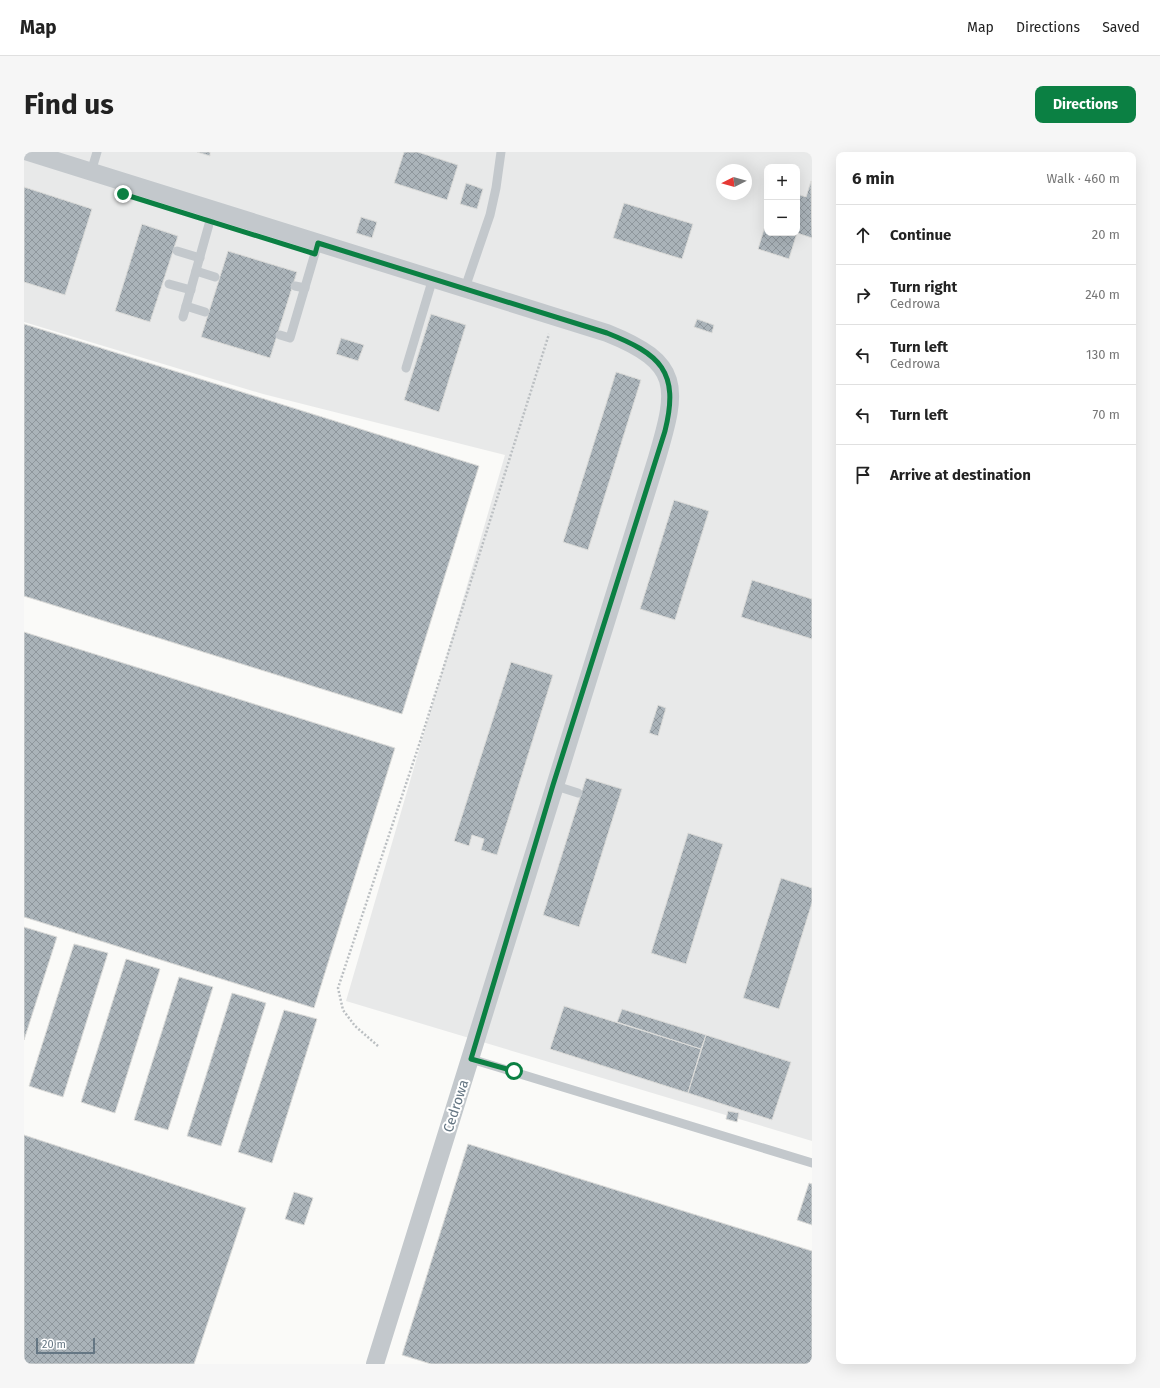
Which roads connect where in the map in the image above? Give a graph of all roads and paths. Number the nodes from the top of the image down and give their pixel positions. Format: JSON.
{"nodes":[{"id":1,"x":28,"y":152,"type":"edge"},
{"id":2,"x":97,"y":152,"type":"edge"},
{"id":3,"x":501,"y":152,"type":"edge"},
{"id":4,"x":91,"y":172,"type":"junction"},
{"id":5,"x":213,"y":210,"type":"junction"},
{"id":6,"x":318,"y":243,"type":"junction"},
{"id":7,"x":177,"y":251,"type":"dead end"},
{"id":8,"x":200,"y":258,"type":"junction"},
{"id":9,"x":196,"y":271,"type":"junction"},
{"id":10,"x":215,"y":277,"type":"dead end"},
{"id":11,"x":433,"y":278,"type":"junction"},
{"id":12,"x":169,"y":284,"type":"dead end"},
{"id":13,"x":295,"y":286,"type":"dead end"},
{"id":14,"x":305,"y":288,"type":"junction"},
{"id":15,"x":465,"y":288,"type":"junction"},
{"id":16,"x":190,"y":290,"type":"junction"},
{"id":17,"x":186,"y":306,"type":"junction"},
{"id":18,"x":205,"y":312,"type":"dead end"},
{"id":19,"x":554,"y":316,"type":"junction"},
{"id":20,"x":183,"y":317,"type":"dead end"},
{"id":21,"x":280,"y":335,"type":"dead end"},
{"id":22,"x":406,"y":368,"type":"dead end"},
{"id":23,"x":553,"y":785,"type":"junction"},
{"id":24,"x":578,"y":793,"type":"dead end"},
{"id":25,"x":378,"y":1046,"type":"dead end"},
{"id":26,"x":471,"y":1059,"type":"junction"},
{"id":27,"x":812,"y":1163,"type":"edge"},
{"id":28,"x":375,"y":1364,"type":"edge"}],
"edges":[{"from":1,"to":4,"type":"street","name":"Cedrowa"},
{"from":2,"to":4,"type":"lane"},
{"from":3,"to":15,"type":"lane"},
{"from":4,"to":5,"type":"street","name":"Cedrowa"},
{"from":5,"to":6,"type":"street","name":"Cedrowa"},
{"from":5,"to":8,"type":"lane"},
{"from":6,"to":11,"type":"street","name":"Cedrowa"},
{"from":6,"to":14,"type":"lane"},
{"from":7,"to":8,"type":"lane"},
{"from":8,"to":9,"type":"lane"},
{"from":9,"to":10,"type":"lane"},
{"from":9,"to":16,"type":"lane"},
{"from":11,"to":15,"type":"street","name":"Cedrowa"},
{"from":11,"to":22,"type":"lane"},
{"from":12,"to":16,"type":"lane"},
{"from":13,"to":14,"type":"lane"},
{"from":14,"to":21,"type":"lane"},
{"from":15,"to":19,"type":"street","name":"Cedrowa"},
{"from":16,"to":17,"type":"lane"},
{"from":17,"to":18,"type":"lane"},
{"from":17,"to":20,"type":"lane"},
{"from":19,"to":23,"type":"street","name":"Cedrowa"},
{"from":19,"to":25,"type":"path"},
{"from":23,"to":24,"type":"lane"},
{"from":23,"to":26,"type":"street","name":"Cedrowa"},
{"from":26,"to":27,"type":"lane"},
{"from":26,"to":28,"type":"street","name":"Cedrowa"}]}
